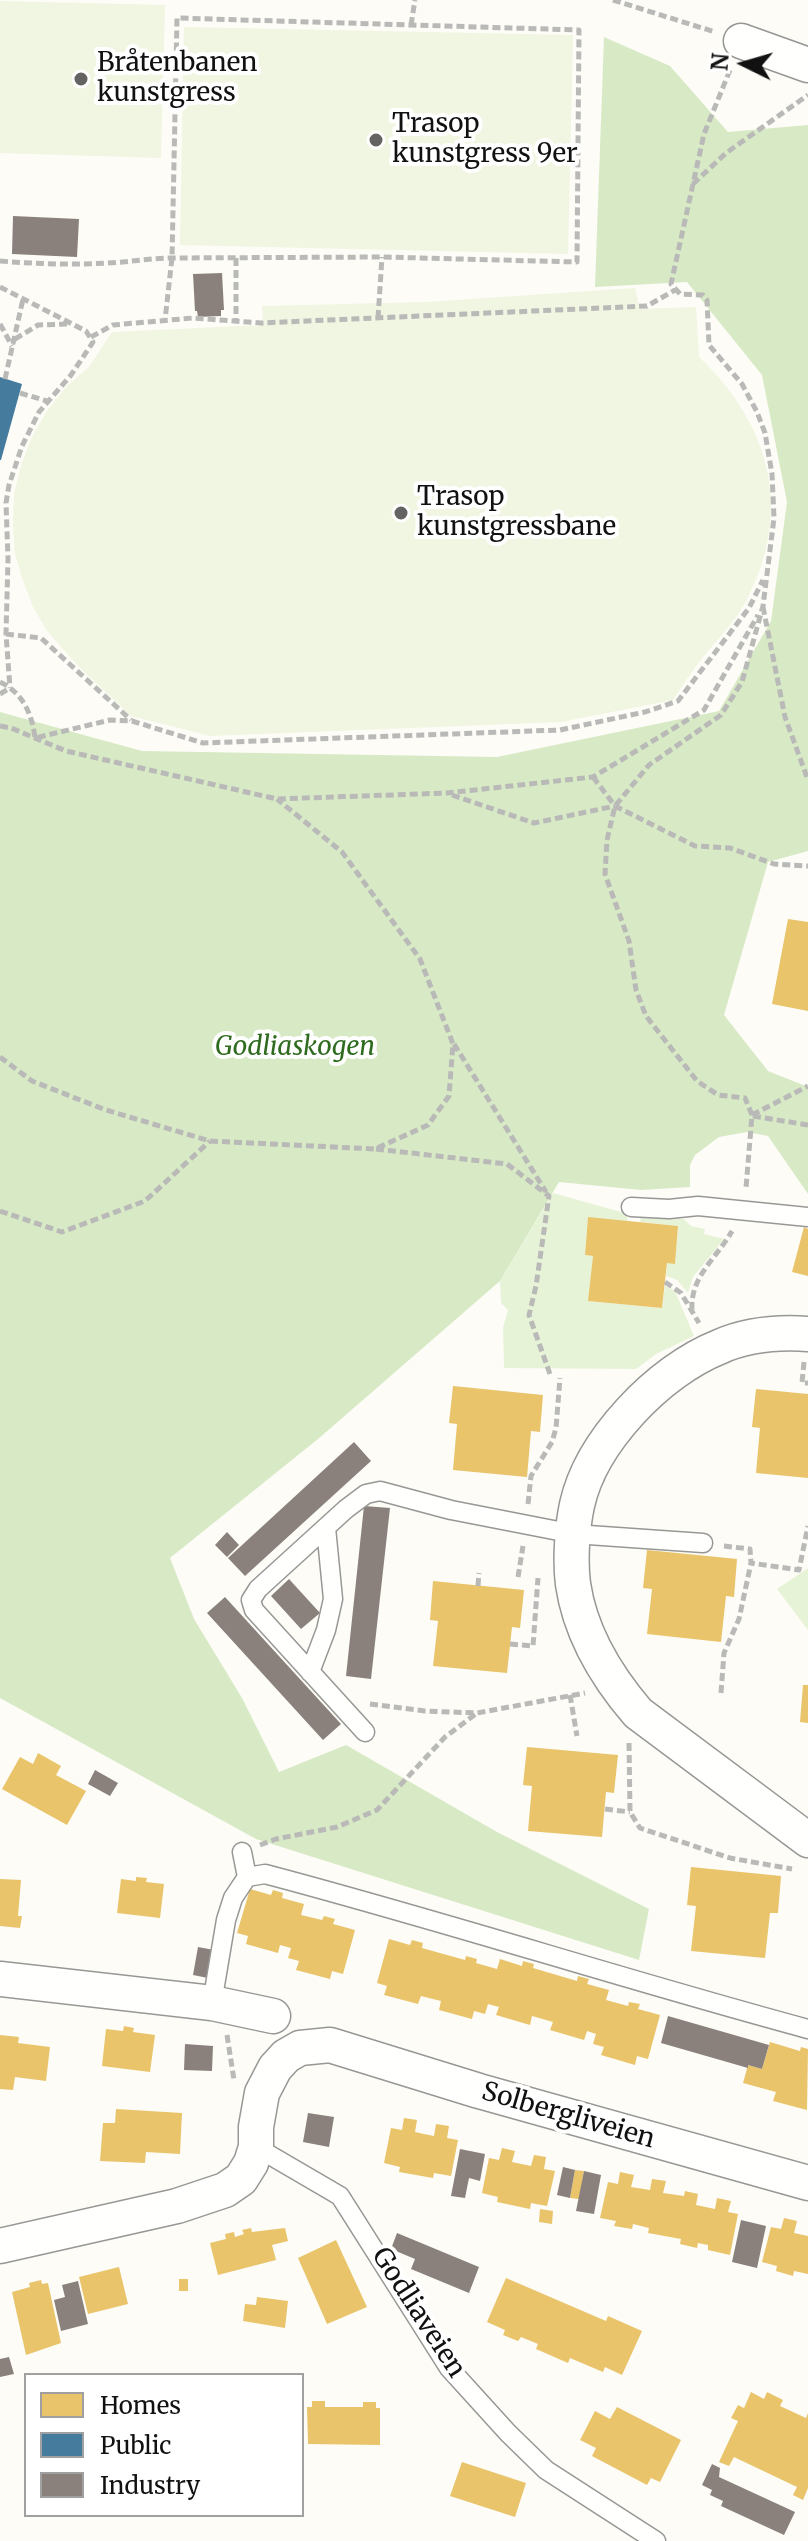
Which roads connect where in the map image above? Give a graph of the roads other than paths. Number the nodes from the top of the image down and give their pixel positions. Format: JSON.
{"nodes":[{"id":1,"x":741,"y":41,"type":"road end"},
{"id":2,"x":808,"y":65,"type":"edge"},
{"id":3,"x":631,"y":1207,"type":"dead end"},
{"id":4,"x":808,"y":1217,"type":"edge"},
{"id":5,"x":807,"y":1344,"type":"edge"},
{"id":6,"x":326,"y":1528,"type":"junction"},
{"id":7,"x":574,"y":1534,"type":"junction"},
{"id":8,"x":703,"y":1543,"type":"road end"},
{"id":9,"x":310,"y":1672,"type":"junction"},
{"id":10,"x":365,"y":1732,"type":"dead end"},
{"id":11,"x":242,"y":1852,"type":"dead end"},
{"id":12,"x":801,"y":1854,"type":"edge"},
{"id":13,"x":247,"y":1877,"type":"junction"},
{"id":14,"x":0,"y":1979,"type":"edge"},
{"id":15,"x":220,"y":2004,"type":"junction"},
{"id":16,"x":273,"y":2016,"type":"dead end"},
{"id":17,"x":808,"y":2029,"type":"edge"},
{"id":18,"x":256,"y":2147,"type":"junction"},
{"id":19,"x":808,"y":2183,"type":"edge"},
{"id":20,"x":0,"y":2246,"type":"edge"},
{"id":21,"x":656,"y":2541,"type":"edge"}],
"edges":[{"from":1,"to":2,"type":"street"},
{"from":3,"to":4,"type":"lane"},
{"from":5,"to":7,"type":"street"},
{"from":6,"to":7,"type":"lane"},
{"from":6,"to":9,"type":"lane"},
{"from":6,"to":9,"type":"lane"},
{"from":7,"to":8,"type":"lane"},
{"from":7,"to":12,"type":"street"},
{"from":9,"to":10,"type":"lane"},
{"from":11,"to":13,"type":"lane"},
{"from":13,"to":15,"type":"lane"},
{"from":13,"to":17,"type":"lane"},
{"from":14,"to":15,"type":"street"},
{"from":15,"to":16,"type":"street"},
{"from":18,"to":19,"type":"street","name":"Solbergliveien"},
{"from":18,"to":20,"type":"street"},
{"from":18,"to":21,"type":"lane","name":"Godliaveien"}]}
